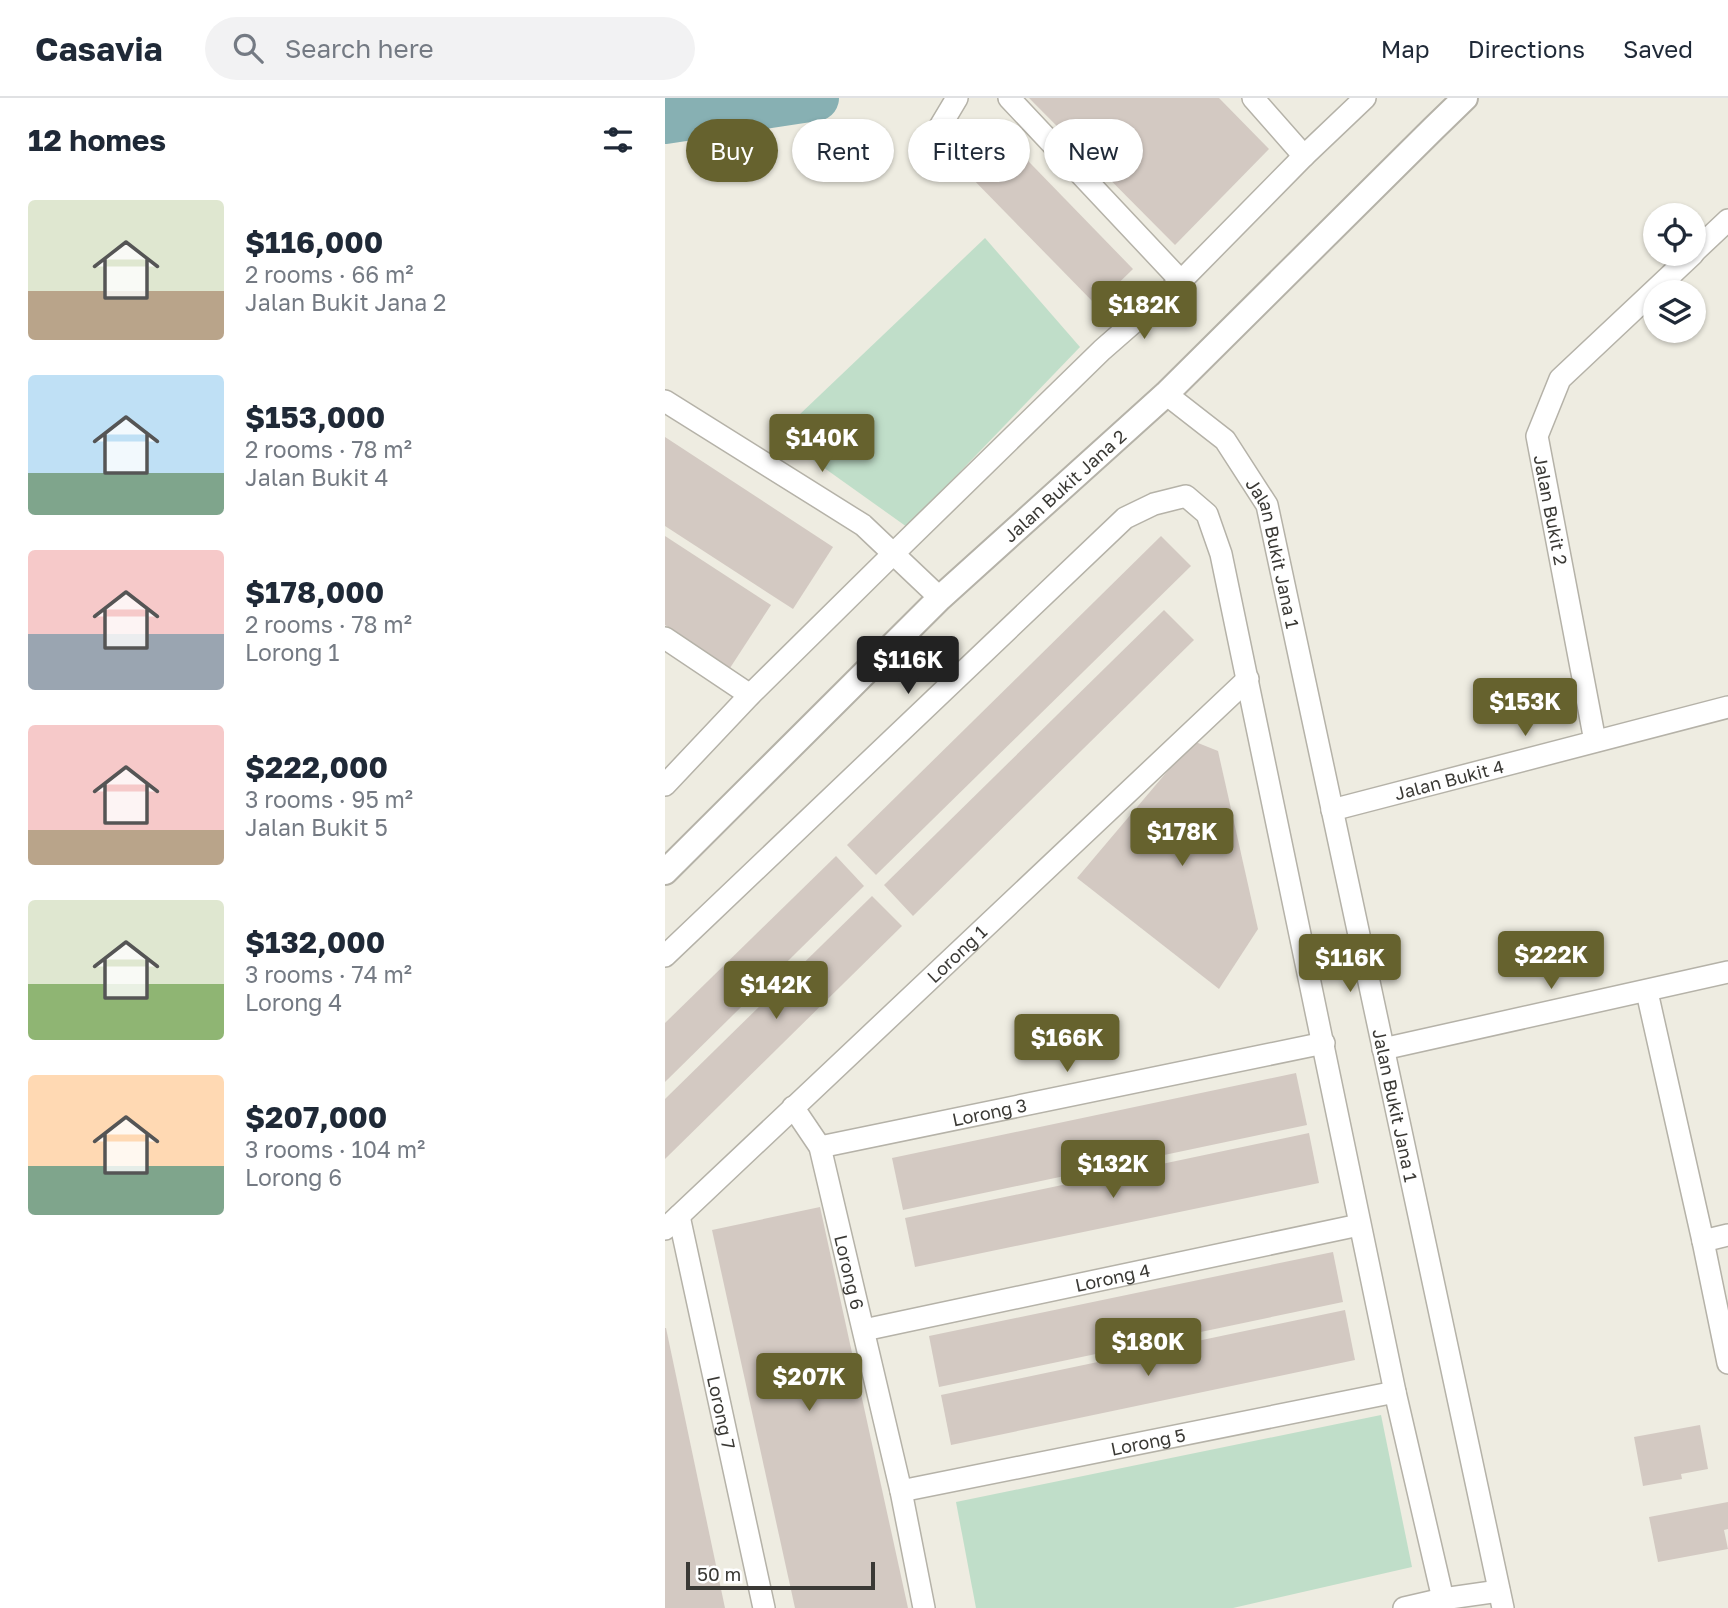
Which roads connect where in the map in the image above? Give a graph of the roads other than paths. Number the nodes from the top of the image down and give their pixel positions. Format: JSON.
{"nodes":[{"id":1,"x":957,"y":98,"type":"edge"},
{"id":2,"x":1009,"y":98,"type":"edge"},
{"id":3,"x":1253,"y":98,"type":"edge"},
{"id":4,"x":1365,"y":98,"type":"edge"},
{"id":5,"x":1465,"y":98,"type":"edge"},
{"id":6,"x":944,"y":119,"type":"edge"},
{"id":7,"x":1304,"y":156,"type":"junction"},
{"id":8,"x":1728,"y":220,"type":"edge"},
{"id":9,"x":1706,"y":241,"type":"edge"},
{"id":10,"x":1679,"y":266,"type":"edge"},
{"id":11,"x":1181,"y":281,"type":"junction"},
{"id":12,"x":1166,"y":394,"type":"junction"},
{"id":13,"x":665,"y":401,"type":"edge"},
{"id":14,"x":893,"y":554,"type":"junction"},
{"id":15,"x":940,"y":598,"type":"junction"},
{"id":16,"x":665,"y":638,"type":"edge"},
{"id":17,"x":1248,"y":679,"type":"junction"},
{"id":18,"x":750,"y":695,"type":"junction"},
{"id":19,"x":1728,"y":707,"type":"edge"},
{"id":20,"x":1595,"y":741,"type":"junction"},
{"id":21,"x":665,"y":785,"type":"edge"},
{"id":22,"x":1332,"y":810,"type":"junction"},
{"id":23,"x":665,"y":872,"type":"edge"},
{"id":24,"x":665,"y":956,"type":"edge"},
{"id":25,"x":1728,"y":972,"type":"edge"},
{"id":26,"x":1647,"y":992,"type":"junction"},
{"id":27,"x":1324,"y":1043,"type":"junction"},
{"id":28,"x":1383,"y":1049,"type":"junction"},
{"id":29,"x":793,"y":1107,"type":"junction"},
{"id":30,"x":820,"y":1147,"type":"junction"},
{"id":31,"x":672,"y":1222,"type":"edge"},
{"id":32,"x":1359,"y":1224,"type":"junction"},
{"id":33,"x":1728,"y":1235,"type":"edge"},
{"id":34,"x":1703,"y":1241,"type":"junction"},
{"id":35,"x":864,"y":1330,"type":"junction"},
{"id":36,"x":1728,"y":1363,"type":"edge"},
{"id":37,"x":1395,"y":1392,"type":"junction"},
{"id":38,"x":901,"y":1491,"type":"junction"},
{"id":39,"x":1501,"y":1599,"type":"edge"},
{"id":40,"x":1443,"y":1600,"type":"junction"},
{"id":41,"x":764,"y":1608,"type":"edge"},
{"id":42,"x":924,"y":1608,"type":"edge"},
{"id":43,"x":1404,"y":1608,"type":"edge"}],
"edges":[{"from":1,"to":6,"type":"street"},
{"from":2,"to":11,"type":"street"},
{"from":3,"to":7,"type":"street"},
{"from":4,"to":7,"type":"street"},
{"from":5,"to":12,"type":"street","name":"Jalan Bukit Jana 2"},
{"from":7,"to":11,"type":"street"},
{"from":8,"to":9,"type":"street","name":"Jalan Bukit 2"},
{"from":10,"to":20,"type":"street","name":"Jalan Bukit 2"},
{"from":11,"to":14,"type":"street"},
{"from":12,"to":15,"type":"street","name":"Jalan Bukit Jana 2"},
{"from":12,"to":22,"type":"street","name":"Jalan Bukit Jana 1"},
{"from":13,"to":14,"type":"street"},
{"from":14,"to":15,"type":"street"},
{"from":14,"to":18,"type":"street"},
{"from":15,"to":23,"type":"street","name":"Jalan Bukit Jana 2"},
{"from":16,"to":18,"type":"street"},
{"from":17,"to":24,"type":"street"},
{"from":17,"to":27,"type":"street"},
{"from":17,"to":29,"type":"street","name":"Lorong 1"},
{"from":18,"to":21,"type":"street"},
{"from":19,"to":20,"type":"street","name":"Jalan Bukit 4"},
{"from":20,"to":22,"type":"street","name":"Jalan Bukit 4"},
{"from":22,"to":28,"type":"street","name":"Jalan Bukit Jana 1"},
{"from":25,"to":26,"type":"street"},
{"from":26,"to":28,"type":"street"},
{"from":26,"to":34,"type":"street"},
{"from":27,"to":30,"type":"street","name":"Lorong 3"},
{"from":27,"to":32,"type":"street"},
{"from":28,"to":39,"type":"street","name":"Jalan Bukit Jana 1"},
{"from":29,"to":30,"type":"street","name":"Lorong 6"},
{"from":29,"to":31,"type":"street","name":"Lorong 1"},
{"from":30,"to":35,"type":"street","name":"Lorong 6"},
{"from":31,"to":41,"type":"street","name":"Lorong 7"},
{"from":32,"to":35,"type":"street","name":"Lorong 4"},
{"from":32,"to":37,"type":"street"},
{"from":33,"to":34,"type":"street"},
{"from":34,"to":36,"type":"street"},
{"from":35,"to":38,"type":"street","name":"Lorong 6"},
{"from":37,"to":38,"type":"street","name":"Lorong 5"},
{"from":37,"to":40,"type":"street"},
{"from":38,"to":42,"type":"street","name":"Lorong 6"},
{"from":39,"to":40,"type":"street"},
{"from":40,"to":43,"type":"street"}]}
